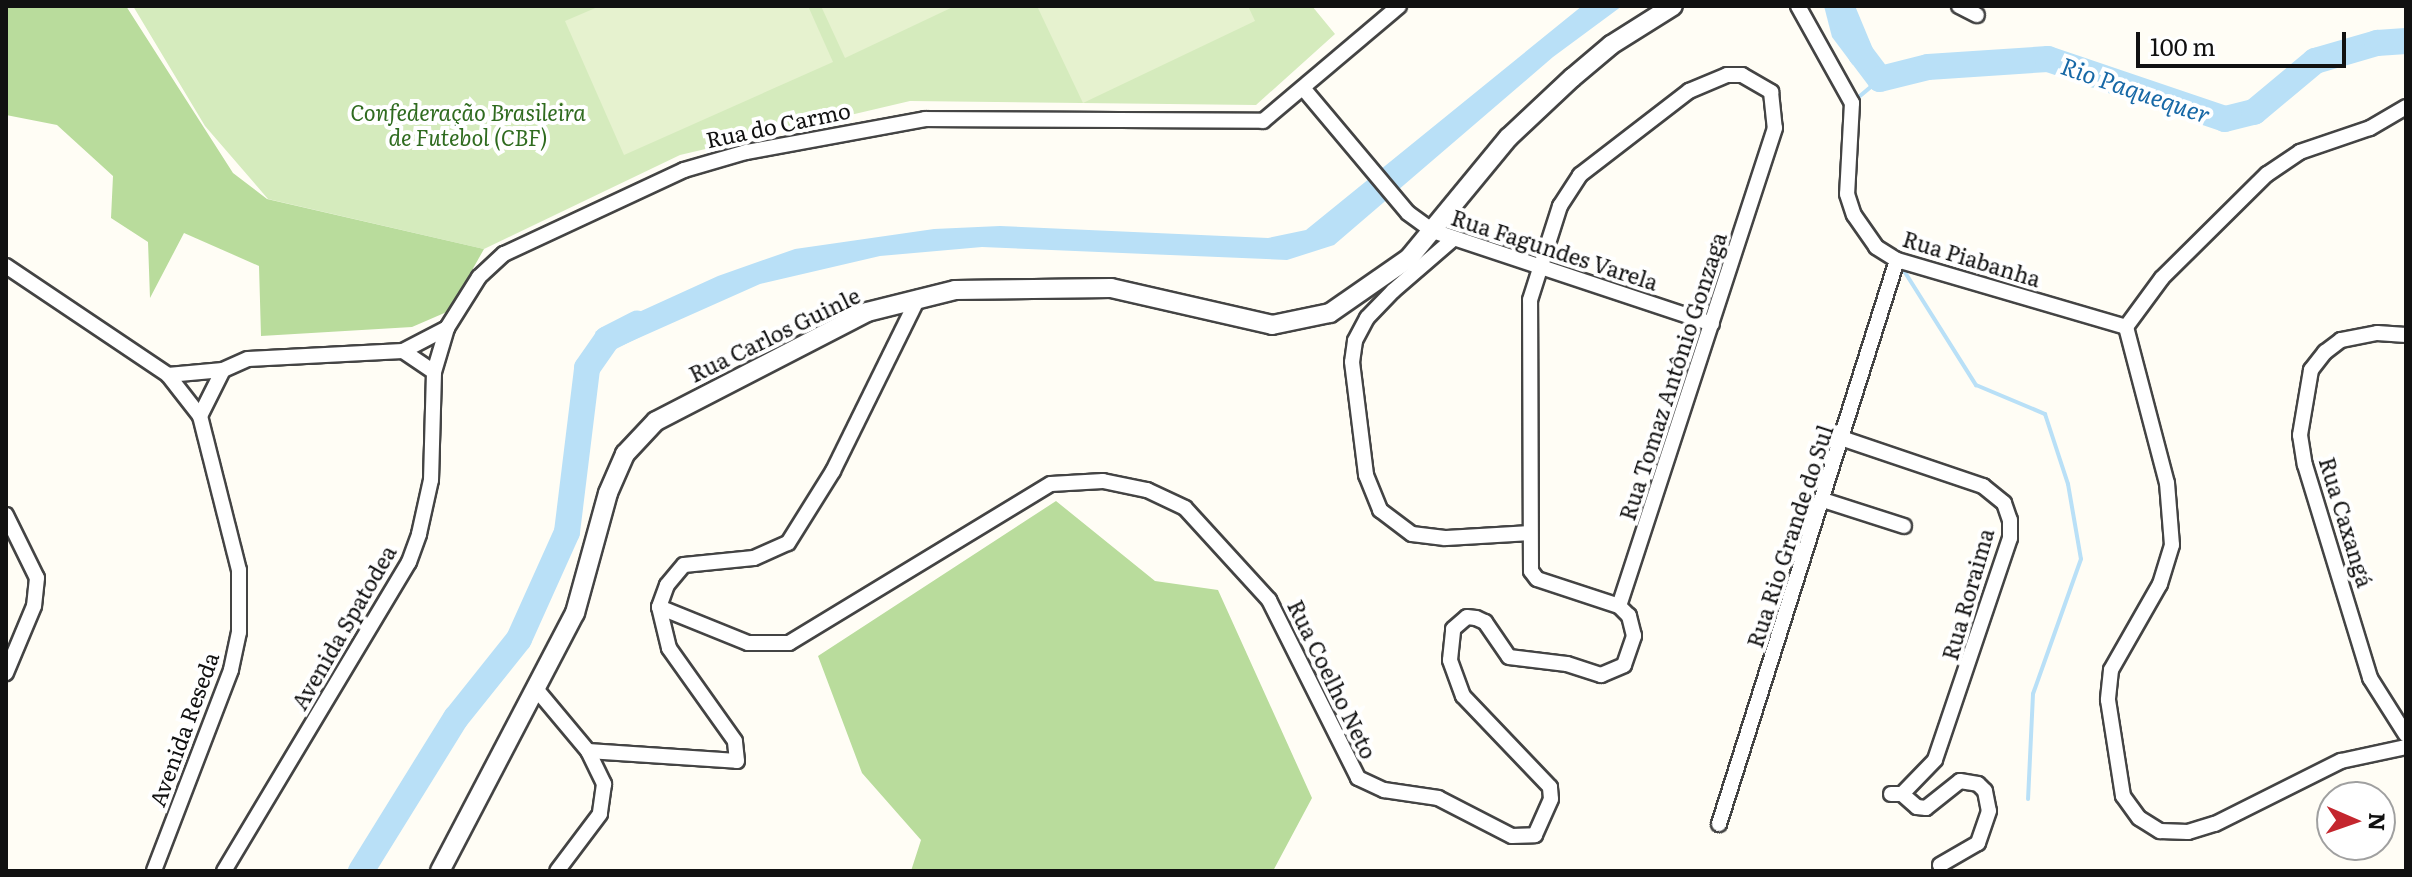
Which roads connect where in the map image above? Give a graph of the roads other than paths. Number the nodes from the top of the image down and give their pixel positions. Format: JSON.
{"nodes":[{"id":1,"x":1399,"y":6,"type":"edge"},
{"id":2,"x":1673,"y":6,"type":"edge"},
{"id":3,"x":1798,"y":6,"type":"edge"},
{"id":4,"x":1959,"y":6,"type":"edge"},
{"id":5,"x":1977,"y":15,"type":"dead end"},
{"id":6,"x":1303,"y":88,"type":"junction"},
{"id":7,"x":2406,"y":107,"type":"edge"},
{"id":8,"x":1433,"y":231,"type":"junction"},
{"id":9,"x":1452,"y":240,"type":"junction"},
{"id":10,"x":1897,"y":260,"type":"junction"},
{"id":11,"x":6,"y":266,"type":"edge"},
{"id":12,"x":1541,"y":269,"type":"junction"},
{"id":13,"x":918,"y":298,"type":"junction"},
{"id":14,"x":1712,"y":324,"type":"junction"},
{"id":15,"x":2126,"y":327,"type":"junction"},
{"id":16,"x":447,"y":328,"type":"junction"},
{"id":17,"x":2406,"y":335,"type":"edge"},
{"id":18,"x":403,"y":351,"type":"junction"},
{"id":19,"x":223,"y":370,"type":"junction"},
{"id":20,"x":434,"y":372,"type":"junction"},
{"id":21,"x":168,"y":375,"type":"junction"},
{"id":22,"x":200,"y":416,"type":"junction"},
{"id":23,"x":1844,"y":439,"type":"junction"},
{"id":24,"x":1823,"y":500,"type":"junction"},
{"id":25,"x":6,"y":515,"type":"edge"},
{"id":26,"x":1904,"y":526,"type":"dead end"},
{"id":27,"x":1528,"y":533,"type":"junction"},
{"id":28,"x":1619,"y":606,"type":"junction"},
{"id":29,"x":659,"y":607,"type":"junction"},
{"id":30,"x":6,"y":673,"type":"edge"},
{"id":31,"x":537,"y":690,"type":"junction"},
{"id":32,"x":2406,"y":735,"type":"edge"},
{"id":33,"x":2406,"y":747,"type":"edge"},
{"id":34,"x":588,"y":751,"type":"junction"},
{"id":35,"x":1719,"y":824,"type":"dead end"},
{"id":36,"x":1940,"y":865,"type":"dead end"},
{"id":37,"x":154,"y":871,"type":"edge"},
{"id":38,"x":224,"y":871,"type":"edge"},
{"id":39,"x":440,"y":871,"type":"edge"},
{"id":40,"x":557,"y":871,"type":"edge"}],
"edges":[{"from":1,"to":6,"type":"street","name":"Rua do Carmo"},
{"from":2,"to":8,"type":"street","name":"Rua Carlos Guinle"},
{"from":3,"to":10,"type":"street","name":"Rua Piabanha"},
{"from":4,"to":5,"type":"street"},
{"from":6,"to":8,"type":"street","name":"Rua Fagundes Varela"},
{"from":6,"to":16,"type":"street","name":"Rua do Carmo"},
{"from":7,"to":15,"type":"street"},
{"from":8,"to":9,"type":"street","name":"Rua Fagundes Varela"},
{"from":8,"to":13,"type":"street","name":"Rua Carlos Guinle"},
{"from":9,"to":12,"type":"street","name":"Rua Fagundes Varela"},
{"from":9,"to":27,"type":"street"},
{"from":10,"to":15,"type":"street","name":"Rua Piabanha"},
{"from":10,"to":23,"type":"street","name":"Rua Rio Grande do Sul"},
{"from":11,"to":21,"type":"street","name":"Avenida Reseda"},
{"from":12,"to":14,"type":"street","name":"Rua Fagundes Varela"},
{"from":12,"to":14,"type":"street","name":"Rua Tomaz Antônio Gonzaga"},
{"from":12,"to":27,"type":"street","name":"Rua Tomaz Antônio Gonzaga"},
{"from":13,"to":29,"type":"street"},
{"from":13,"to":31,"type":"street","name":"Rua Carlos Guinle"},
{"from":14,"to":28,"type":"street","name":"Rua Tomaz Antônio Gonzaga"},
{"from":15,"to":33,"type":"street"},
{"from":16,"to":18,"type":"street"},
{"from":16,"to":20,"type":"street","name":"Avenida Spatodea"},
{"from":17,"to":32,"type":"street","name":"Rua Caxangá"},
{"from":18,"to":19,"type":"street"},
{"from":18,"to":20,"type":"street"},
{"from":19,"to":21,"type":"street"},
{"from":19,"to":22,"type":"street"},
{"from":20,"to":38,"type":"street","name":"Avenida Spatodea"},
{"from":21,"to":22,"type":"street","name":"Avenida Reseda"},
{"from":22,"to":37,"type":"street","name":"Avenida Reseda"},
{"from":23,"to":24,"type":"street","name":"Rua Rio Grande do Sul"},
{"from":23,"to":36,"type":"street","name":"Rua Roraima"},
{"from":24,"to":26,"type":"street"},
{"from":24,"to":35,"type":"street","name":"Rua Rio Grande do Sul"},
{"from":25,"to":30,"type":"street"},
{"from":27,"to":28,"type":"street","name":"Rua Tomaz Antônio Gonzaga"},
{"from":28,"to":29,"type":"street","name":"Rua Coelho Neto"},
{"from":29,"to":34,"type":"street"},
{"from":31,"to":34,"type":"street"},
{"from":31,"to":39,"type":"street","name":"Rua Carlos Guinle"},
{"from":34,"to":40,"type":"street"}]}
